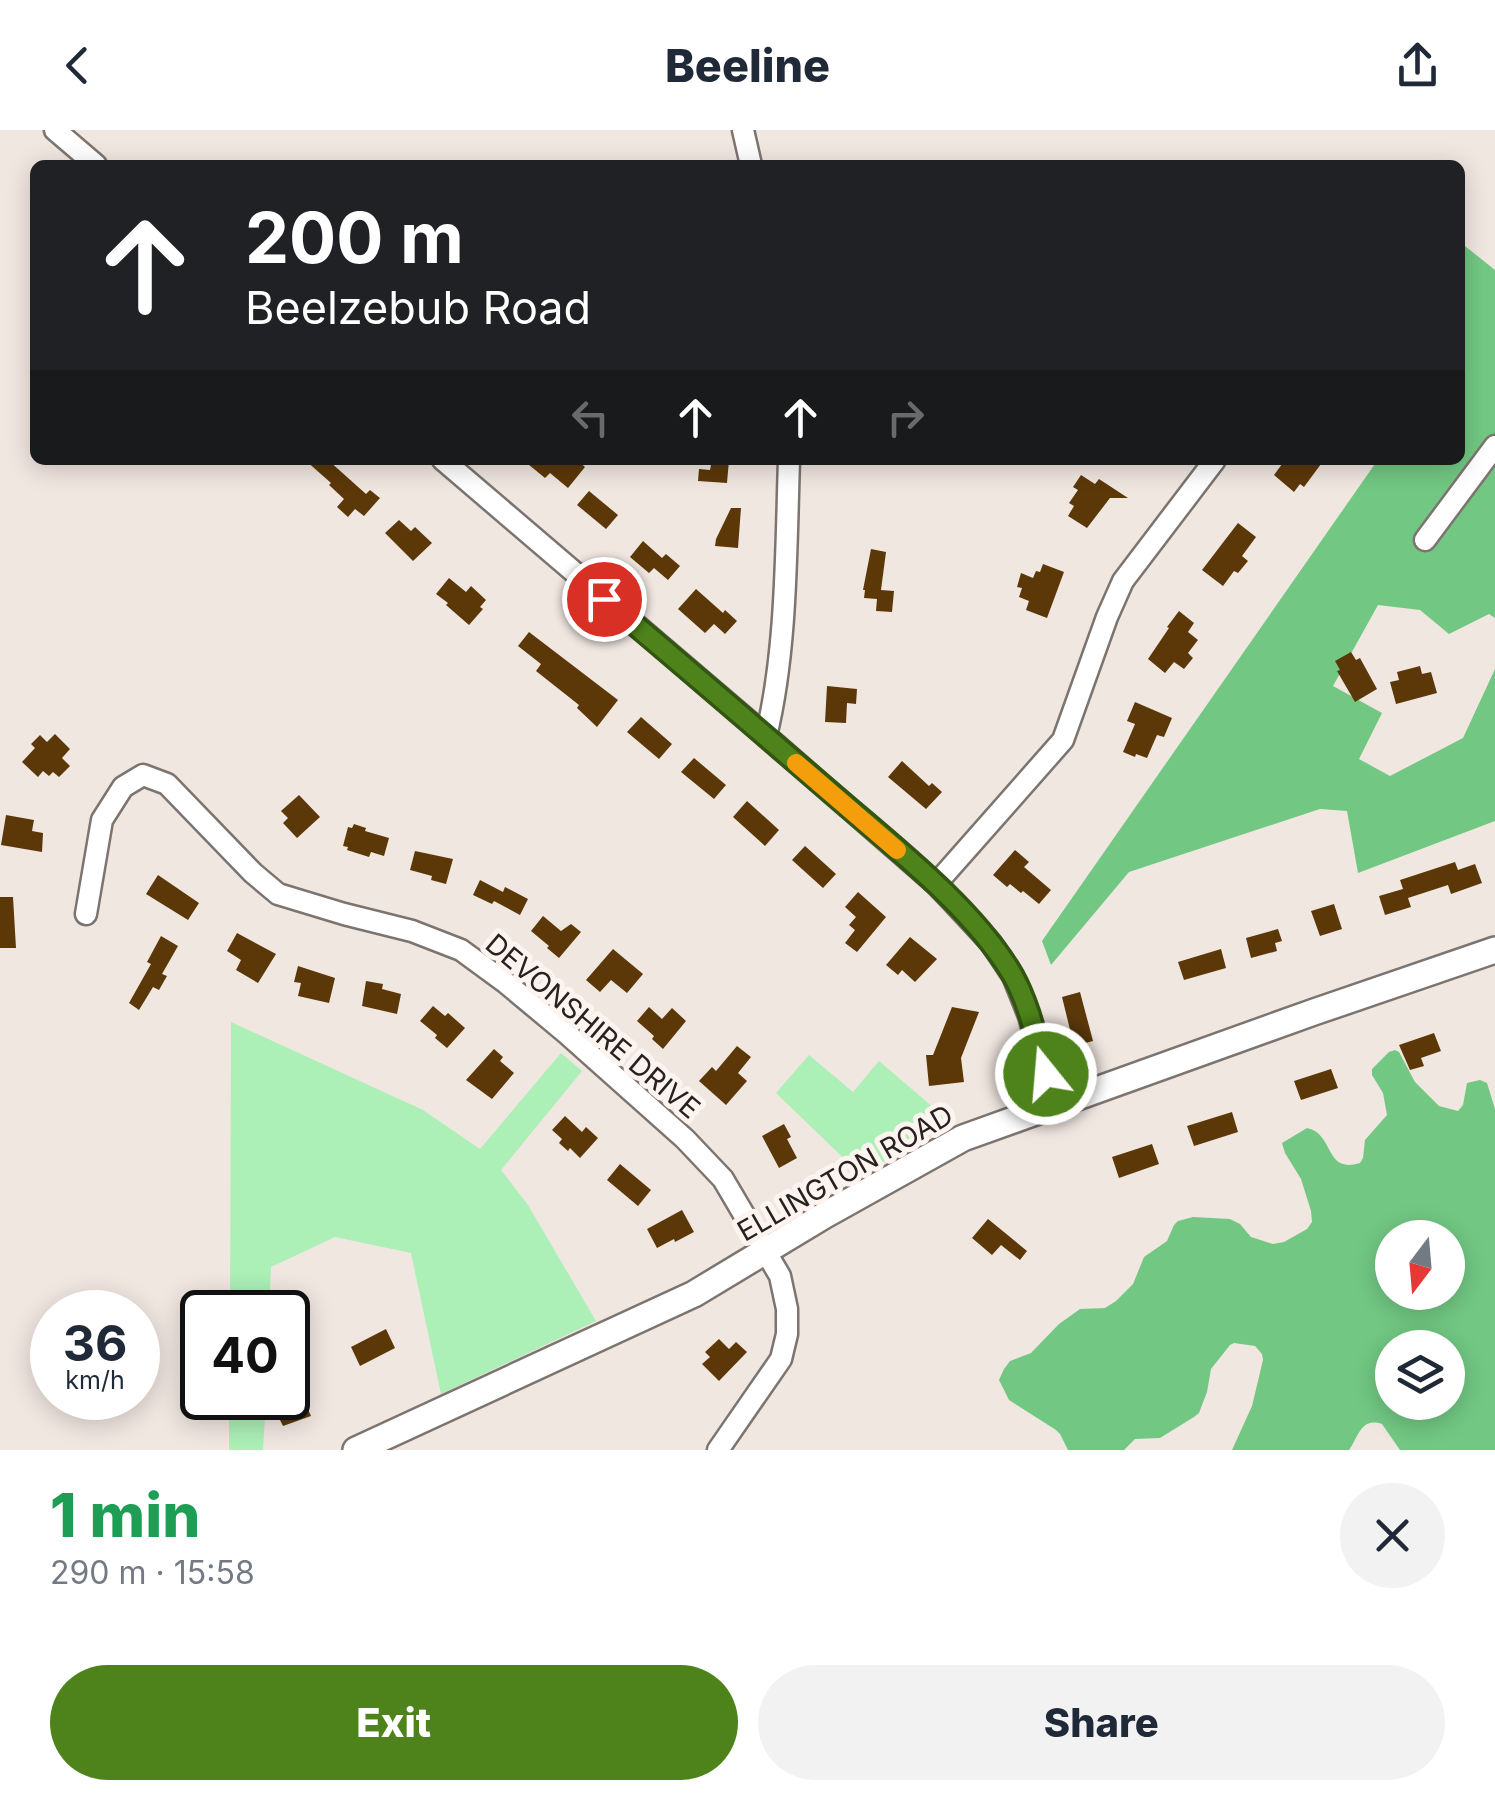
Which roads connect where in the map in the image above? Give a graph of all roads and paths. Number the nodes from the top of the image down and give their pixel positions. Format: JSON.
{"nodes":[{"id":1,"x":55,"y":130,"type":"edge"},
{"id":2,"x":743,"y":130,"type":"edge"},
{"id":3,"x":90,"y":160,"type":"edge"},
{"id":4,"x":750,"y":160,"type":"edge"},
{"id":5,"x":1495,"y":446,"type":"edge"},
{"id":6,"x":449,"y":465,"type":"edge"},
{"id":7,"x":789,"y":465,"type":"edge"},
{"id":8,"x":1211,"y":465,"type":"edge"},
{"id":9,"x":1425,"y":540,"type":"dead end"},
{"id":10,"x":766,"y":736,"type":"junction"},
{"id":11,"x":936,"y":884,"type":"junction"},
{"id":12,"x":86,"y":914,"type":"dead end"},
{"id":13,"x":1495,"y":950,"type":"edge"},
{"id":14,"x":1053,"y":1104,"type":"junction"},
{"id":15,"x":767,"y":1252,"type":"junction"},
{"id":16,"x":356,"y":1450,"type":"edge"},
{"id":17,"x":718,"y":1450,"type":"edge"}],
"edges":[{"from":1,"to":3,"type":"street"},
{"from":2,"to":4,"type":"street"},
{"from":5,"to":9,"type":"street"},
{"from":6,"to":10,"type":"street"},
{"from":7,"to":10,"type":"street"},
{"from":8,"to":11,"type":"street"},
{"from":10,"to":11,"type":"street"},
{"from":11,"to":14,"type":"street"},
{"from":12,"to":15,"type":"street","name":"DEVONSHIRE DRIVE"},
{"from":13,"to":14,"type":"main road","name":"ELLINGTON ROAD"},
{"from":14,"to":15,"type":"main road","name":"ELLINGTON ROAD"},
{"from":15,"to":16,"type":"main road","name":"ELLINGTON ROAD"},
{"from":15,"to":17,"type":"street","name":"DEVONSHIRE DRIVE"}]}
